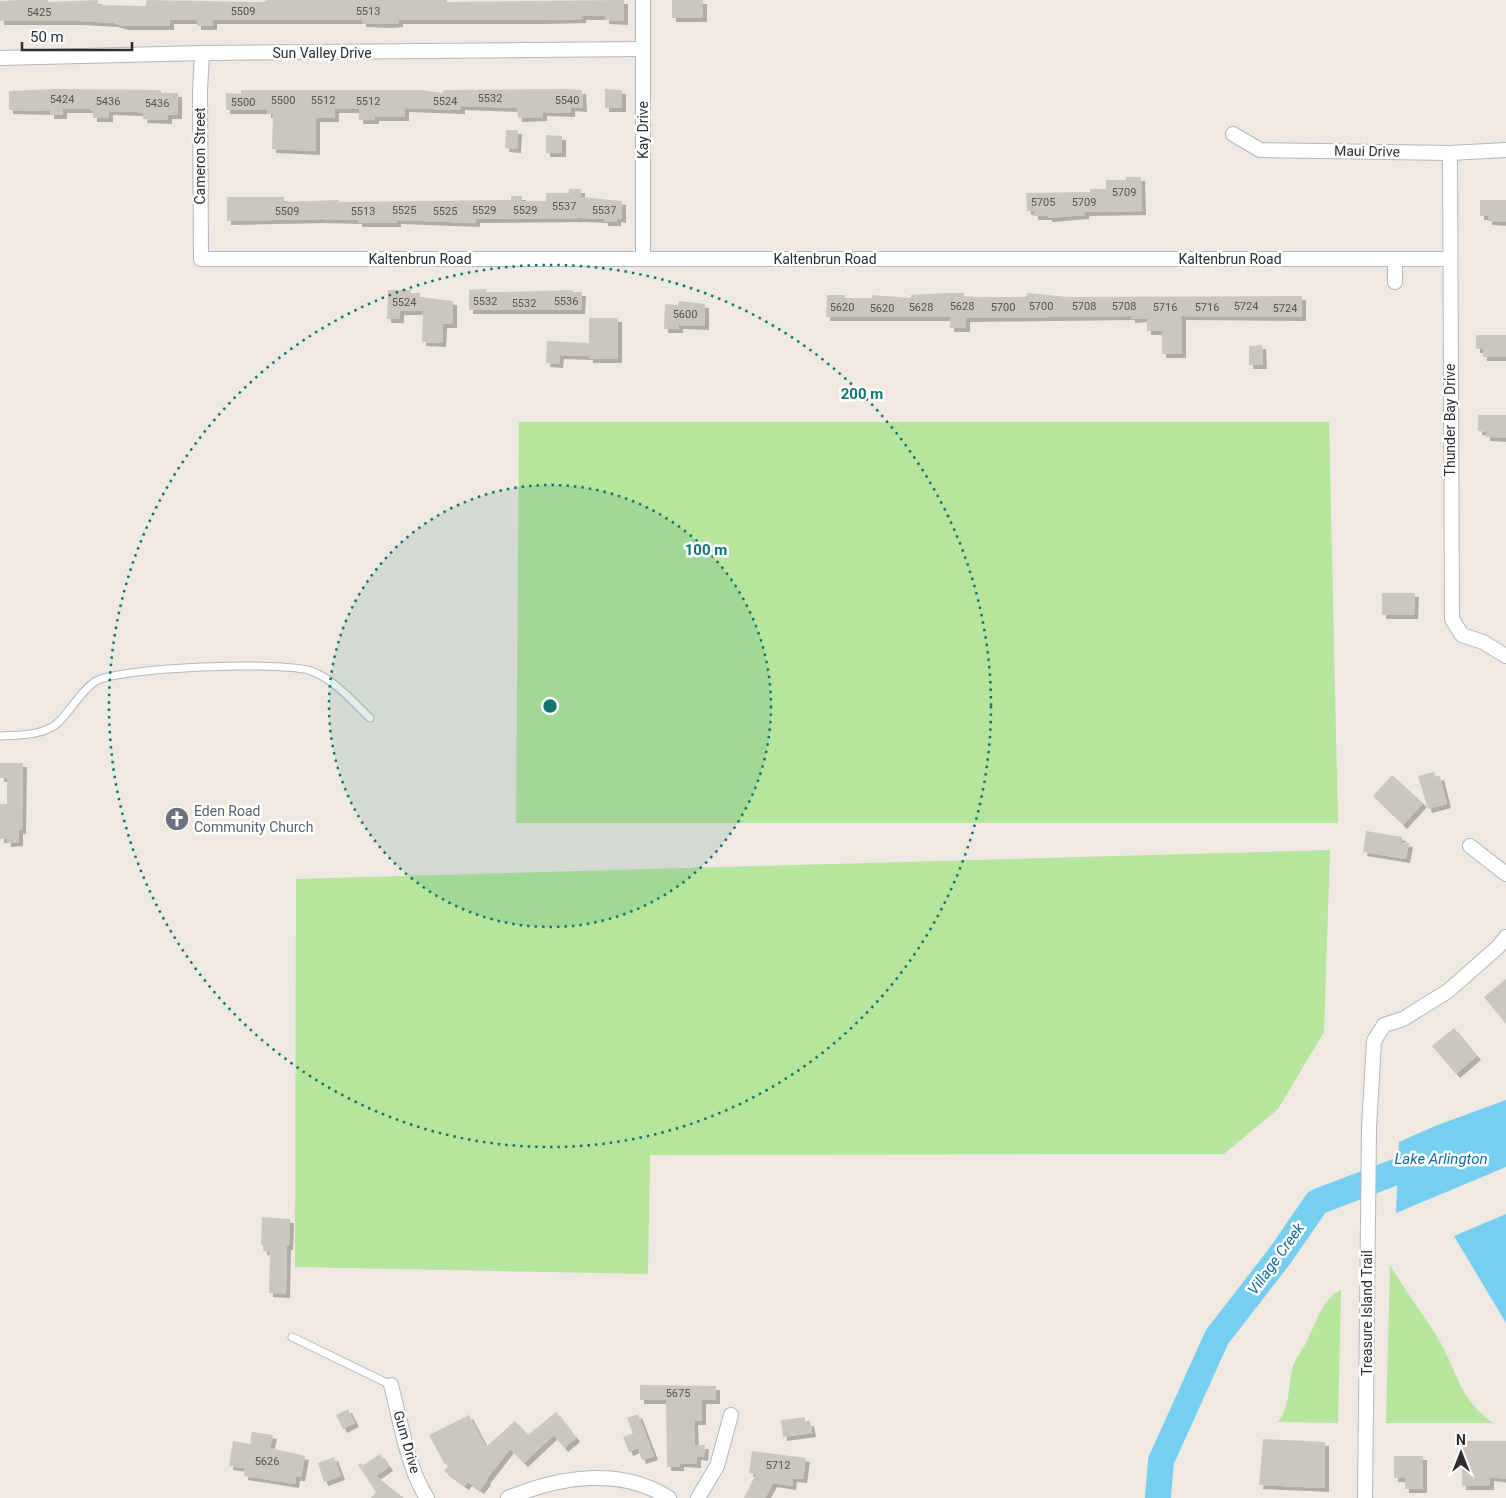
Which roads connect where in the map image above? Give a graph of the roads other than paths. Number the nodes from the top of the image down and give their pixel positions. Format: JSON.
{"nodes":[{"id":1,"x":643,"y":0,"type":"edge"},
{"id":2,"x":643,"y":49,"type":"junction"},
{"id":3,"x":202,"y":53,"type":"junction"},
{"id":4,"x":0,"y":58,"type":"edge"},
{"id":5,"x":1233,"y":134,"type":"dead end"},
{"id":6,"x":1506,"y":150,"type":"edge"},
{"id":7,"x":1450,"y":153,"type":"junction"},
{"id":8,"x":201,"y":259,"type":"joint"},
{"id":9,"x":643,"y":259,"type":"junction"},
{"id":10,"x":1395,"y":259,"type":"junction"},
{"id":11,"x":1450,"y":259,"type":"junction"},
{"id":12,"x":1395,"y":282,"type":"dead end"},
{"id":13,"x":1506,"y":656,"type":"edge"},
{"id":14,"x":370,"y":718,"type":"dead end"},
{"id":15,"x":0,"y":736,"type":"edge"},
{"id":16,"x":1470,"y":846,"type":"dead end"},
{"id":17,"x":1506,"y":874,"type":"edge"},
{"id":18,"x":1506,"y":937,"type":"edge"},
{"id":19,"x":292,"y":1337,"type":"dead end"},
{"id":20,"x":392,"y":1385,"type":"joint"},
{"id":21,"x":731,"y":1415,"type":"dead end"},
{"id":22,"x":427,"y":1498,"type":"edge"},
{"id":23,"x":508,"y":1498,"type":"edge"},
{"id":24,"x":669,"y":1498,"type":"edge"},
{"id":25,"x":698,"y":1498,"type":"edge"},
{"id":26,"x":1365,"y":1498,"type":"edge"}],
"edges":[{"from":1,"to":2,"type":"street","name":"Kay Drive"},
{"from":2,"to":3,"type":"street","name":"Sun Valley Drive"},
{"from":2,"to":9,"type":"street","name":"Kay Drive"},
{"from":3,"to":4,"type":"street","name":"Sun Valley Drive"},
{"from":3,"to":8,"type":"street","name":"Cameron Street"},
{"from":5,"to":7,"type":"street","name":"Maui Drive"},
{"from":6,"to":7,"type":"street","name":"Maui Drive"},
{"from":7,"to":11,"type":"street","name":"Thunder Bay Drive"},
{"from":8,"to":9,"type":"street","name":"Kaltenbrun Road"},
{"from":9,"to":10,"type":"street","name":"Kaltenbrun Road"},
{"from":10,"to":11,"type":"street","name":"Kaltenbrun Road"},
{"from":10,"to":12,"type":"street"},
{"from":11,"to":13,"type":"street","name":"Thunder Bay Drive"},
{"from":14,"to":15,"type":"lane"},
{"from":16,"to":17,"type":"street"},
{"from":18,"to":26,"type":"street","name":"Treasure Island Trail"},
{"from":19,"to":20,"type":"lane"},
{"from":20,"to":22,"type":"street","name":"Gum Drive"},
{"from":21,"to":25,"type":"street"},
{"from":23,"to":24,"type":"street"}]}
